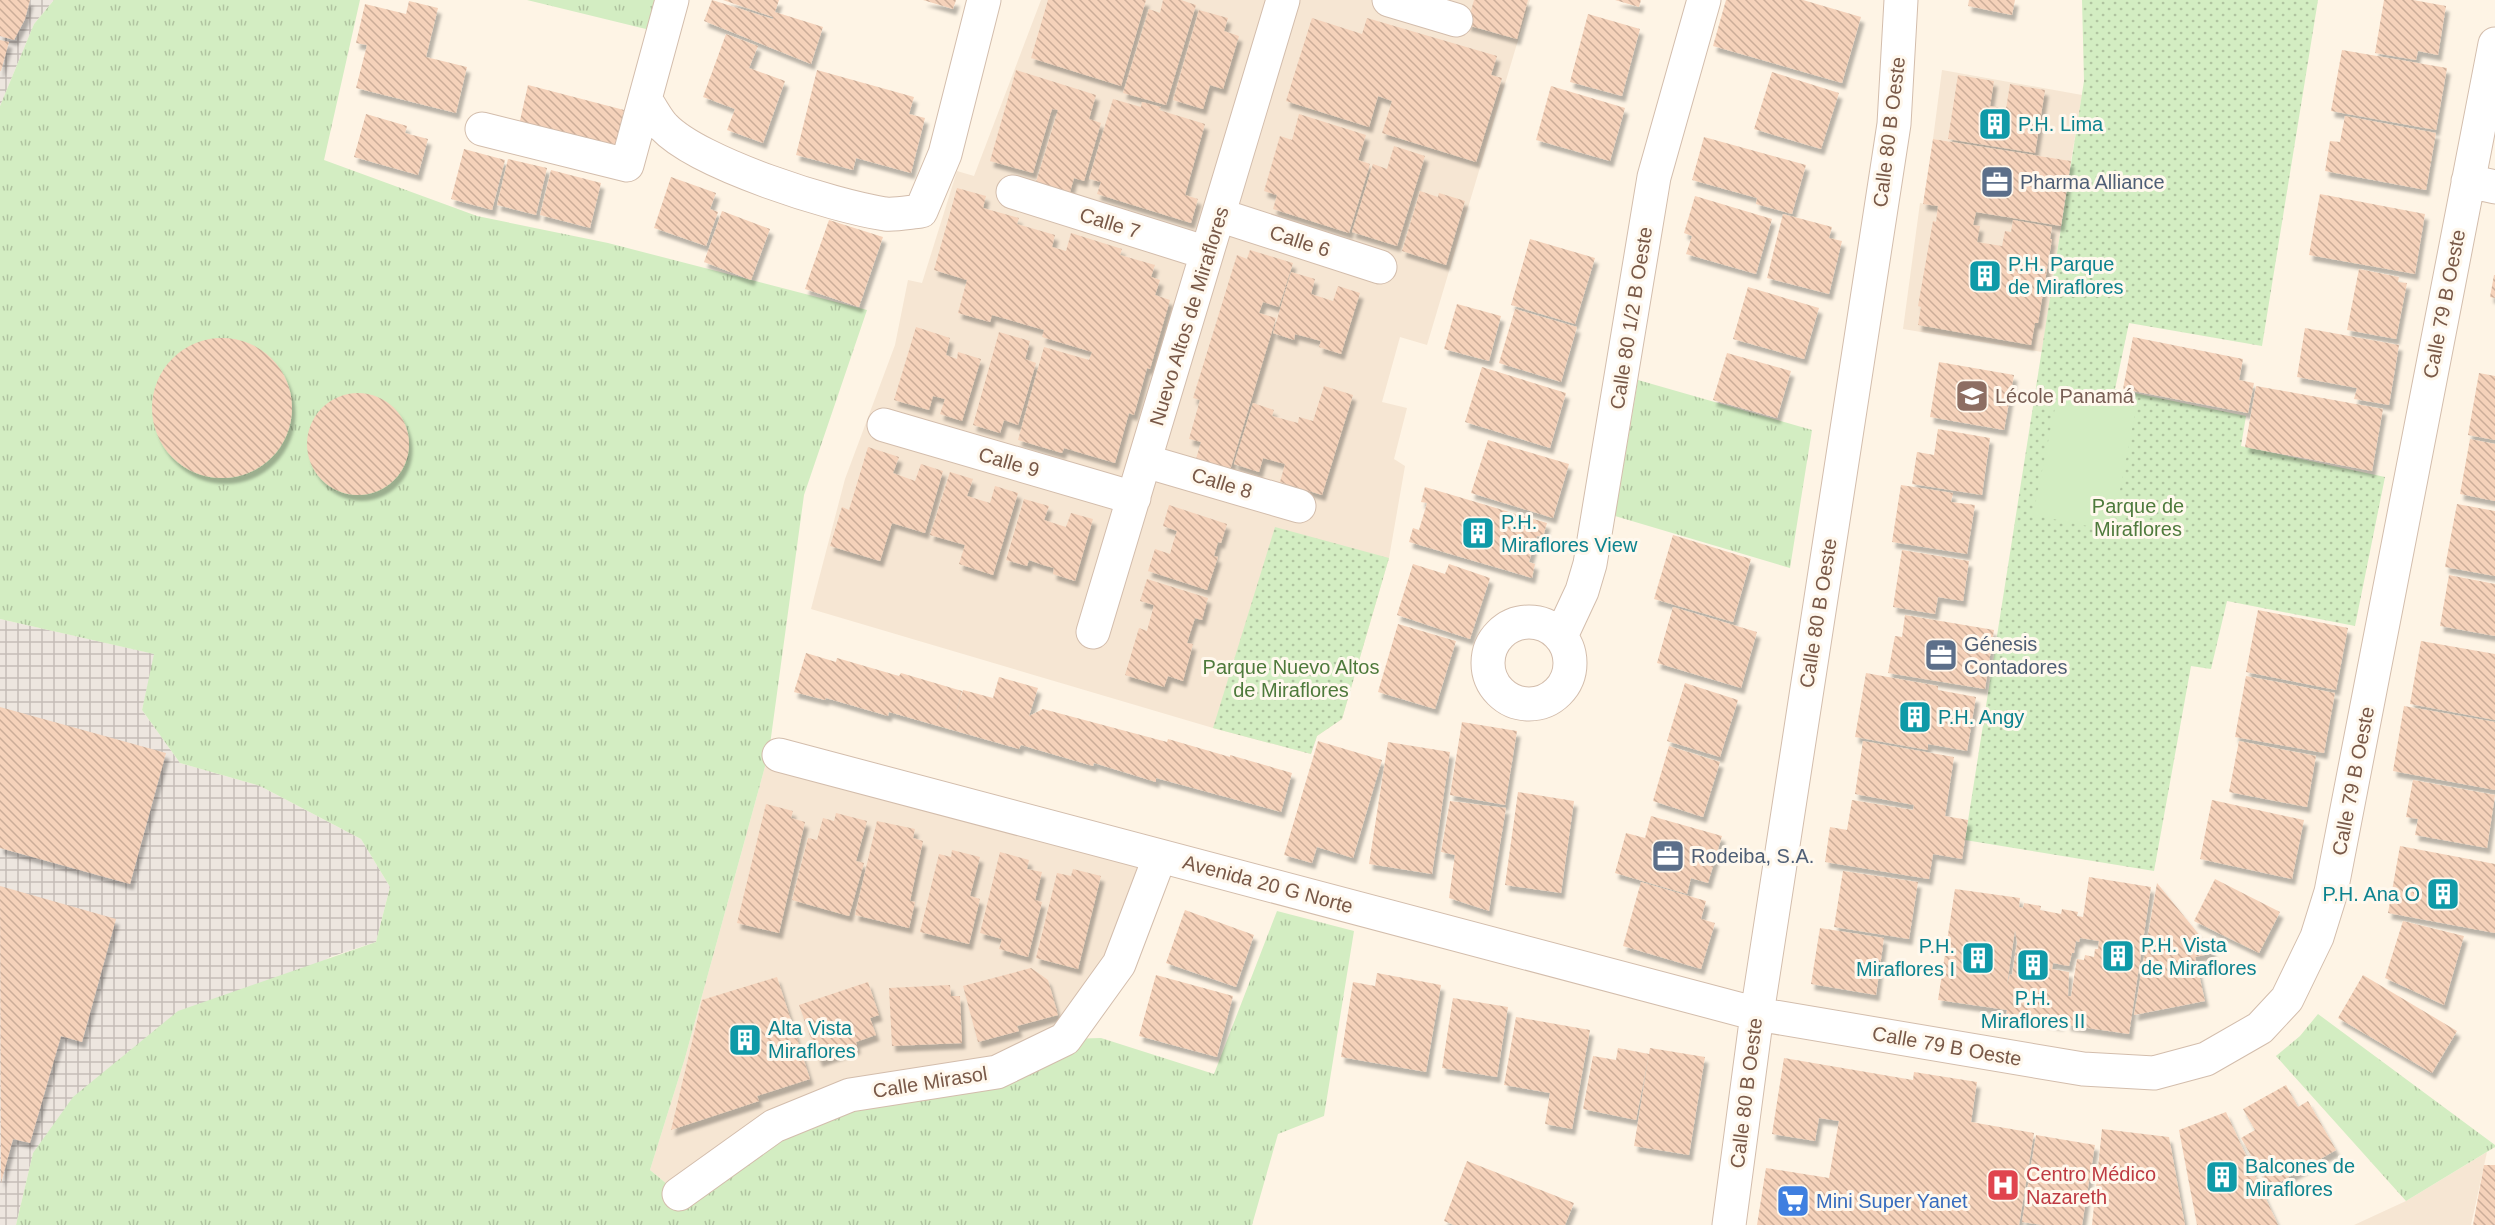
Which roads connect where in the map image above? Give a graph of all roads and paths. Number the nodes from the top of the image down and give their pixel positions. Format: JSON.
{"nodes":[{"id":1,"x":672,"y":0,"type":"edge"},
{"id":2,"x":984,"y":0,"type":"edge"},
{"id":3,"x":1389,"y":0,"type":"edge"},
{"id":4,"x":1704,"y":0,"type":"edge"},
{"id":5,"x":1901,"y":0,"type":"edge"},
{"id":6,"x":1273,"y":3,"type":"edge"},
{"id":7,"x":1456,"y":20,"type":"dead end"},
{"id":8,"x":2495,"y":44,"type":"edge"},
{"id":9,"x":646,"y":101,"type":"junction"},
{"id":10,"x":482,"y":129,"type":"dead end"},
{"id":11,"x":2481,"y":184,"type":"edge"},
{"id":12,"x":1013,"y":192,"type":"dead end"},
{"id":13,"x":1219,"y":214,"type":"junction"},
{"id":14,"x":1208,"y":253,"type":"junction"},
{"id":15,"x":1380,"y":267,"type":"dead end"},
{"id":16,"x":884,"y":425,"type":"dead end"},
{"id":17,"x":1145,"y":461,"type":"junction"},
{"id":18,"x":1134,"y":498,"type":"junction"},
{"id":19,"x":1299,"y":506,"type":"dead end"},
{"id":20,"x":1093,"y":632,"type":"dead end"},
{"id":21,"x":1561,"y":636,"type":"dead end"},
{"id":22,"x":779,"y":755,"type":"dead end"},
{"id":23,"x":1160,"y":856,"type":"junction"},
{"id":24,"x":1757,"y":1014,"type":"junction"},
{"id":25,"x":679,"y":1194,"type":"dead end"},
{"id":26,"x":1729,"y":1225,"type":"edge"}],
"edges":[{"from":1,"to":9,"type":"street"},
{"from":2,"to":9,"type":"street"},
{"from":3,"to":7,"type":"street"},
{"from":4,"to":21,"type":"street","name":"Calle 80 1/2 B Oeste"},
{"from":5,"to":24,"type":"street","name":"Calle 80 B Oeste"},
{"from":6,"to":13,"type":"street","name":"Nuevo Altos de Miraflores"},
{"from":8,"to":11,"type":"street","name":"Calle 79 B Oeste"},
{"from":9,"to":10,"type":"street"},
{"from":11,"to":24,"type":"street","name":"Calle 79 B Oeste"},
{"from":12,"to":14,"type":"street","name":"Calle 7"},
{"from":13,"to":14,"type":"street","name":"Nuevo Altos de Miraflores"},
{"from":13,"to":15,"type":"street","name":"Calle 6"},
{"from":14,"to":17,"type":"street","name":"Nuevo Altos de Miraflores"},
{"from":16,"to":18,"type":"street","name":"Calle 9"},
{"from":17,"to":18,"type":"street","name":"Nuevo Altos de Miraflores"},
{"from":17,"to":19,"type":"street","name":"Calle 8"},
{"from":18,"to":20,"type":"street","name":"Nuevo Altos de Miraflores"},
{"from":22,"to":23,"type":"street","name":"Avenida 20 G Norte"},
{"from":23,"to":24,"type":"street","name":"Avenida 20 G Norte"},
{"from":23,"to":25,"type":"street","name":"Calle Mirasol"},
{"from":24,"to":26,"type":"street","name":"Calle 80 B Oeste"}]}
